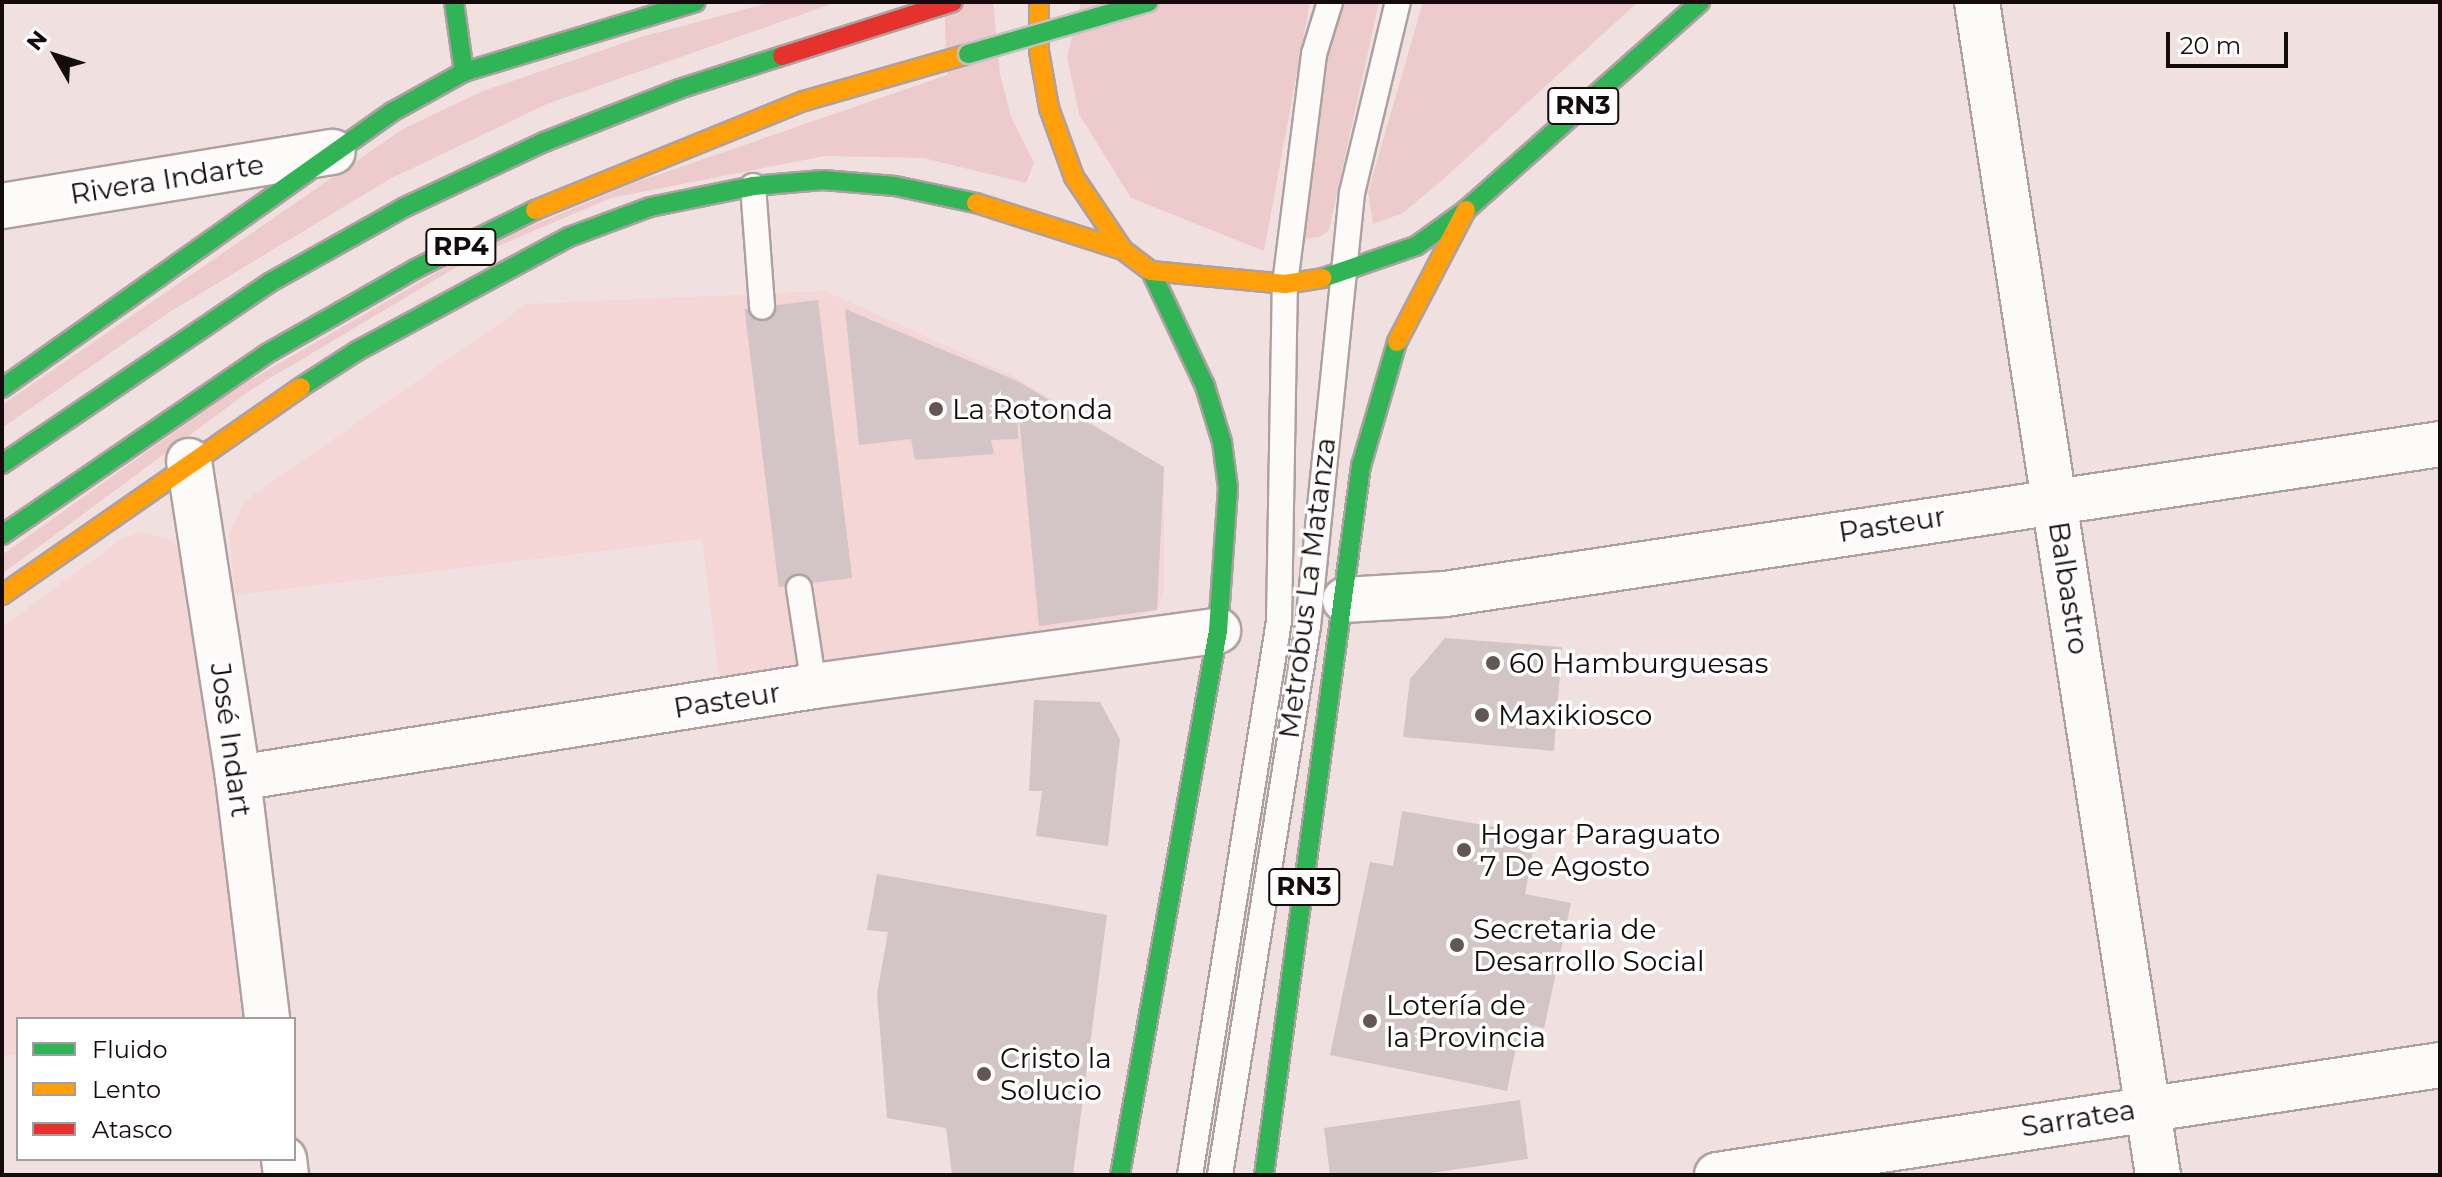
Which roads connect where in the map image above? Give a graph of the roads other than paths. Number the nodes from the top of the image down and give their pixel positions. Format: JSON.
{"nodes":[{"id":1,"x":454,"y":2,"type":"edge"},
{"id":2,"x":696,"y":2,"type":"edge"},
{"id":3,"x":953,"y":2,"type":"edge"},
{"id":4,"x":1039,"y":2,"type":"edge"},
{"id":5,"x":1149,"y":2,"type":"edge"},
{"id":6,"x":1330,"y":2,"type":"edge"},
{"id":7,"x":1398,"y":2,"type":"edge"},
{"id":8,"x":1700,"y":2,"type":"edge"},
{"id":9,"x":1977,"y":2,"type":"edge"},
{"id":10,"x":464,"y":72,"type":"junction"},
{"id":11,"x":333,"y":152,"type":"junction"},
{"id":12,"x":753,"y":186,"type":"junction"},
{"id":13,"x":2,"y":206,"type":"edge"},
{"id":14,"x":1466,"y":210,"type":"junction"},
{"id":15,"x":1123,"y":250,"type":"junction"},
{"id":16,"x":1151,"y":271,"type":"junction"},
{"id":17,"x":1344,"y":275,"type":"junction"},
{"id":18,"x":1285,"y":284,"type":"junction"},
{"id":19,"x":762,"y":307,"type":"dead end"},
{"id":20,"x":2,"y":388,"type":"edge"},
{"id":21,"x":2440,"y":444,"type":"edge"},
{"id":22,"x":189,"y":461,"type":"junction"},
{"id":23,"x":2,"y":464,"type":"edge"},
{"id":24,"x":2055,"y":499,"type":"junction"},
{"id":25,"x":2,"y":535,"type":"edge"},
{"id":26,"x":799,"y":588,"type":"dead end"},
{"id":27,"x":2,"y":595,"type":"edge"},
{"id":28,"x":1345,"y":600,"type":"junction"},
{"id":29,"x":1218,"y":631,"type":"junction"},
{"id":30,"x":814,"y":686,"type":"junction"},
{"id":31,"x":238,"y":778,"type":"junction"},
{"id":32,"x":267,"y":1017,"type":"edge"},
{"id":33,"x":2440,"y":1065,"type":"edge"},
{"id":34,"x":2148,"y":1107,"type":"junction"},
{"id":35,"x":1120,"y":1175,"type":"edge"},
{"id":36,"x":1190,"y":1175,"type":"edge"},
{"id":37,"x":1220,"y":1175,"type":"edge"},
{"id":38,"x":1264,"y":1175,"type":"edge"},
{"id":39,"x":1717,"y":1175,"type":"edge"},
{"id":40,"x":2158,"y":1175,"type":"edge"}],
"edges":[{"from":1,"to":10,"type":"main road"},
{"from":2,"to":10,"type":"main road"},
{"from":3,"to":23,"type":"main road","number":"RP4"},
{"from":4,"to":15,"type":"main road"},
{"from":5,"to":25,"type":"main road","number":"RP4","bridge":true},
{"from":6,"to":18,"type":"lane","name":"Metrobus La Matanza"},
{"from":7,"to":17,"type":"lane","name":"Metrobus La Matanza"},
{"from":8,"to":14,"type":"main road","number":"RN3"},
{"from":9,"to":24,"type":"street","name":"Balbastro"},
{"from":10,"to":11,"type":"main road"},
{"from":11,"to":13,"type":"street","name":"Rivera Indarte"},
{"from":11,"to":20,"type":"main road"},
{"from":12,"to":15,"type":"main road"},
{"from":12,"to":19,"type":"lane"},
{"from":12,"to":22,"type":"main road"},
{"from":14,"to":17,"type":"main road","number":"RN3"},
{"from":14,"to":28,"type":"main road","number":"RN3"},
{"from":15,"to":16,"type":"main road"},
{"from":16,"to":18,"type":"main road","number":"RN3"},
{"from":16,"to":29,"type":"main road"},
{"from":17,"to":18,"type":"main road","number":"RN3"},
{"from":17,"to":37,"type":"lane","name":"Metrobus La Matanza"},
{"from":18,"to":36,"type":"lane","name":"Metrobus La Matanza"},
{"from":21,"to":24,"type":"street","name":"Pasteur"},
{"from":22,"to":27,"type":"main road"},
{"from":22,"to":31,"type":"street","name":"José Indart"},
{"from":24,"to":28,"type":"street","name":"Pasteur"},
{"from":24,"to":34,"type":"street","name":"Balbastro"},
{"from":26,"to":30,"type":"lane"},
{"from":28,"to":38,"type":"main road","number":"RN3"},
{"from":29,"to":30,"type":"street","name":"Pasteur"},
{"from":29,"to":35,"type":"main road"},
{"from":30,"to":31,"type":"street","name":"Pasteur"},
{"from":31,"to":32,"type":"street","name":"José Indart"},
{"from":33,"to":34,"type":"street","name":"Sarratea"},
{"from":34,"to":39,"type":"street","name":"Sarratea"},
{"from":34,"to":40,"type":"street","name":"Balbastro"}]}
